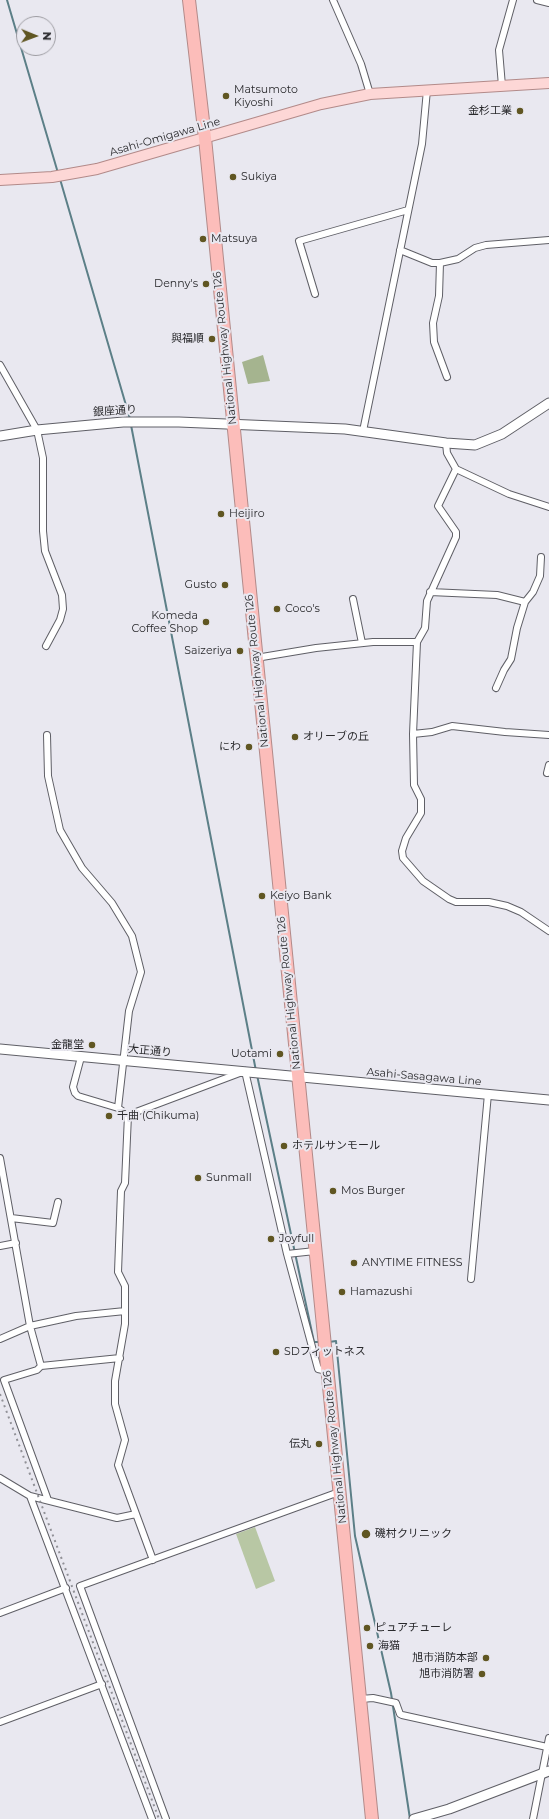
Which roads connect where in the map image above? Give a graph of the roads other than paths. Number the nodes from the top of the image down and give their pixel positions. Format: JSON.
{"nodes":[{"id":1,"x":189,"y":0,"type":"edge"},
{"id":2,"x":333,"y":0,"type":"edge"},
{"id":3,"x":513,"y":0,"type":"edge"},
{"id":4,"x":537,"y":0,"type":"edge"},
{"id":5,"x":549,"y":3,"type":"edge"},
{"id":6,"x":549,"y":83,"type":"edge"},
{"id":7,"x":502,"y":86,"type":"junction"},
{"id":8,"x":427,"y":90,"type":"junction"},
{"id":9,"x":370,"y":94,"type":"junction"},
{"id":10,"x":205,"y":138,"type":"junction"},
{"id":11,"x":0,"y":180,"type":"edge"},
{"id":12,"x":408,"y":210,"type":"junction"},
{"id":13,"x":549,"y":240,"type":"edge"},
{"id":14,"x":400,"y":250,"type":"junction"},
{"id":15,"x":440,"y":263,"type":"junction"},
{"id":16,"x":315,"y":294,"type":"dead end"},
{"id":17,"x":0,"y":365,"type":"edge"},
{"id":18,"x":447,"y":377,"type":"dead end"},
{"id":19,"x":549,"y":403,"type":"edge"},
{"id":20,"x":233,"y":425,"type":"junction"},
{"id":21,"x":37,"y":430,"type":"junction"},
{"id":22,"x":363,"y":431,"type":"junction"},
{"id":23,"x":0,"y":436,"type":"edge"},
{"id":24,"x":446,"y":443,"type":"junction"},
{"id":25,"x":456,"y":468,"type":"junction"},
{"id":26,"x":549,"y":507,"type":"edge"},
{"id":27,"x":541,"y":557,"type":"dead end"},
{"id":28,"x":430,"y":592,"type":"junction"},
{"id":29,"x":353,"y":599,"type":"dead end"},
{"id":30,"x":525,"y":602,"type":"junction"},
{"id":31,"x":417,"y":642,"type":"junction"},
{"id":32,"x":362,"y":643,"type":"junction"},
{"id":33,"x":46,"y":646,"type":"dead end"},
{"id":34,"x":255,"y":658,"type":"junction"},
{"id":35,"x":496,"y":688,"type":"dead end"},
{"id":36,"x":413,"y":734,"type":"junction"},
{"id":37,"x":549,"y":735,"type":"edge"},
{"id":38,"x":47,"y":736,"type":"dead end"},
{"id":39,"x":549,"y":765,"type":"edge"},
{"id":40,"x":548,"y":773,"type":"dead end"},
{"id":41,"x":549,"y":931,"type":"edge"},
{"id":42,"x":0,"y":1049,"type":"edge"},
{"id":43,"x":81,"y":1057,"type":"junction"},
{"id":44,"x":123,"y":1061,"type":"junction"},
{"id":45,"x":245,"y":1071,"type":"junction"},
{"id":46,"x":297,"y":1077,"type":"junction"},
{"id":47,"x":488,"y":1094,"type":"junction"},
{"id":48,"x":549,"y":1100,"type":"edge"},
{"id":49,"x":118,"y":1108,"type":"junction"},
{"id":50,"x":128,"y":1115,"type":"junction"},
{"id":51,"x":0,"y":1158,"type":"edge"},
{"id":52,"x":1,"y":1169,"type":"edge"},
{"id":53,"x":58,"y":1202,"type":"dead end"},
{"id":54,"x":11,"y":1218,"type":"junction"},
{"id":55,"x":16,"y":1243,"type":"junction"},
{"id":56,"x":0,"y":1246,"type":"edge"},
{"id":57,"x":315,"y":1251,"type":"junction"},
{"id":58,"x":289,"y":1254,"type":"junction"},
{"id":59,"x":471,"y":1279,"type":"dead end"},
{"id":60,"x":125,"y":1311,"type":"junction"},
{"id":61,"x":30,"y":1326,"type":"junction"},
{"id":62,"x":0,"y":1339,"type":"edge"},
{"id":63,"x":120,"y":1358,"type":"junction"},
{"id":64,"x":41,"y":1366,"type":"junction"},
{"id":65,"x":327,"y":1371,"type":"junction"},
{"id":66,"x":0,"y":1478,"type":"edge"},
{"id":67,"x":339,"y":1492,"type":"junction"},
{"id":68,"x":30,"y":1496,"type":"junction"},
{"id":69,"x":48,"y":1500,"type":"junction"},
{"id":70,"x":136,"y":1514,"type":"junction"},
{"id":71,"x":153,"y":1560,"type":"junction"},
{"id":72,"x":66,"y":1588,"type":"junction"},
{"id":73,"x":0,"y":1613,"type":"edge"},
{"id":74,"x":102,"y":1684,"type":"junction"},
{"id":75,"x":361,"y":1699,"type":"junction"},
{"id":76,"x":0,"y":1722,"type":"edge"},
{"id":77,"x":549,"y":1738,"type":"edge"},
{"id":78,"x":547,"y":1747,"type":"junction"},
{"id":79,"x":545,"y":1772,"type":"edge"},
{"id":80,"x":152,"y":1819,"type":"edge"},
{"id":81,"x":166,"y":1819,"type":"edge"},
{"id":82,"x":372,"y":1819,"type":"edge"},
{"id":83,"x":415,"y":1819,"type":"edge"},
{"id":84,"x":533,"y":1819,"type":"edge"}],
"edges":[{"from":1,"to":10,"type":"highway","name":"National Highway Route 126"},
{"from":2,"to":9,"type":"street"},
{"from":3,"to":7,"type":"street"},
{"from":4,"to":5,"type":"street"},
{"from":6,"to":7,"type":"main road","name":"Asahi-Omigawa Line"},
{"from":7,"to":8,"type":"main road","name":"Asahi-Omigawa Line"},
{"from":8,"to":9,"type":"main road","name":"Asahi-Omigawa Line"},
{"from":8,"to":12,"type":"street"},
{"from":9,"to":10,"type":"main road","name":"Asahi-Omigawa Line"},
{"from":10,"to":11,"type":"main road","name":"Asahi-Omigawa Line"},
{"from":10,"to":20,"type":"highway","name":"National Highway Route 126"},
{"from":12,"to":14,"type":"street"},
{"from":12,"to":16,"type":"street"},
{"from":13,"to":15,"type":"street"},
{"from":14,"to":15,"type":"street"},
{"from":14,"to":22,"type":"street"},
{"from":15,"to":18,"type":"street"},
{"from":17,"to":21,"type":"street"},
{"from":19,"to":24,"type":"street","name":"銀座通り"},
{"from":20,"to":21,"type":"street","name":"銀座通り"},
{"from":20,"to":22,"type":"street","name":"銀座通り"},
{"from":20,"to":34,"type":"highway","name":"National Highway Route 126"},
{"from":21,"to":23,"type":"street","name":"銀座通り"},
{"from":21,"to":33,"type":"street"},
{"from":22,"to":24,"type":"street","name":"銀座通り"},
{"from":24,"to":25,"type":"street"},
{"from":25,"to":26,"type":"street"},
{"from":25,"to":28,"type":"street"},
{"from":27,"to":30,"type":"street"},
{"from":28,"to":30,"type":"street"},
{"from":28,"to":31,"type":"street"},
{"from":29,"to":32,"type":"street"},
{"from":30,"to":35,"type":"street"},
{"from":31,"to":32,"type":"street"},
{"from":31,"to":36,"type":"street"},
{"from":32,"to":34,"type":"street"},
{"from":34,"to":46,"type":"highway","name":"National Highway Route 126"},
{"from":36,"to":37,"type":"street"},
{"from":36,"to":41,"type":"street"},
{"from":38,"to":44,"type":"street"},
{"from":39,"to":40,"type":"street"},
{"from":42,"to":43,"type":"street","name":"大正通り"},
{"from":43,"to":44,"type":"street","name":"大正通り"},
{"from":43,"to":49,"type":"street"},
{"from":44,"to":45,"type":"street","name":"大正通り"},
{"from":44,"to":49,"type":"street"},
{"from":45,"to":46,"type":"street","name":"大正通り"},
{"from":45,"to":50,"type":"street"},
{"from":45,"to":58,"type":"street"},
{"from":46,"to":47,"type":"street","name":"Asahi-Sasagawa Line"},
{"from":46,"to":57,"type":"highway","name":"National Highway Route 126"},
{"from":47,"to":48,"type":"street","name":"Asahi-Sasagawa Line"},
{"from":47,"to":59,"type":"street"},
{"from":49,"to":50,"type":"street"},
{"from":50,"to":60,"type":"street"},
{"from":51,"to":52,"type":"street"},
{"from":52,"to":54,"type":"street"},
{"from":53,"to":54,"type":"street"},
{"from":54,"to":55,"type":"street"},
{"from":55,"to":56,"type":"street"},
{"from":55,"to":61,"type":"street"},
{"from":57,"to":58,"type":"street"},
{"from":57,"to":65,"type":"highway","name":"National Highway Route 126"},
{"from":58,"to":65,"type":"street"},
{"from":60,"to":61,"type":"street"},
{"from":60,"to":63,"type":"street"},
{"from":61,"to":62,"type":"street"},
{"from":61,"to":64,"type":"street"},
{"from":63,"to":64,"type":"street"},
{"from":63,"to":70,"type":"street"},
{"from":64,"to":69,"type":"street"},
{"from":65,"to":67,"type":"highway","name":"National Highway Route 126"},
{"from":66,"to":68,"type":"street"},
{"from":67,"to":71,"type":"street"},
{"from":67,"to":75,"type":"highway","name":"National Highway Route 126"},
{"from":68,"to":69,"type":"street"},
{"from":68,"to":72,"type":"street"},
{"from":69,"to":70,"type":"street"},
{"from":70,"to":71,"type":"street"},
{"from":71,"to":81,"type":"street"},
{"from":72,"to":73,"type":"street"},
{"from":72,"to":74,"type":"street"},
{"from":74,"to":76,"type":"street"},
{"from":74,"to":80,"type":"street"},
{"from":75,"to":78,"type":"street"},
{"from":75,"to":82,"type":"highway","name":"National Highway Route 126"},
{"from":77,"to":78,"type":"street"},
{"from":78,"to":79,"type":"street"},
{"from":79,"to":83,"type":"street"},
{"from":79,"to":84,"type":"street"}]}
